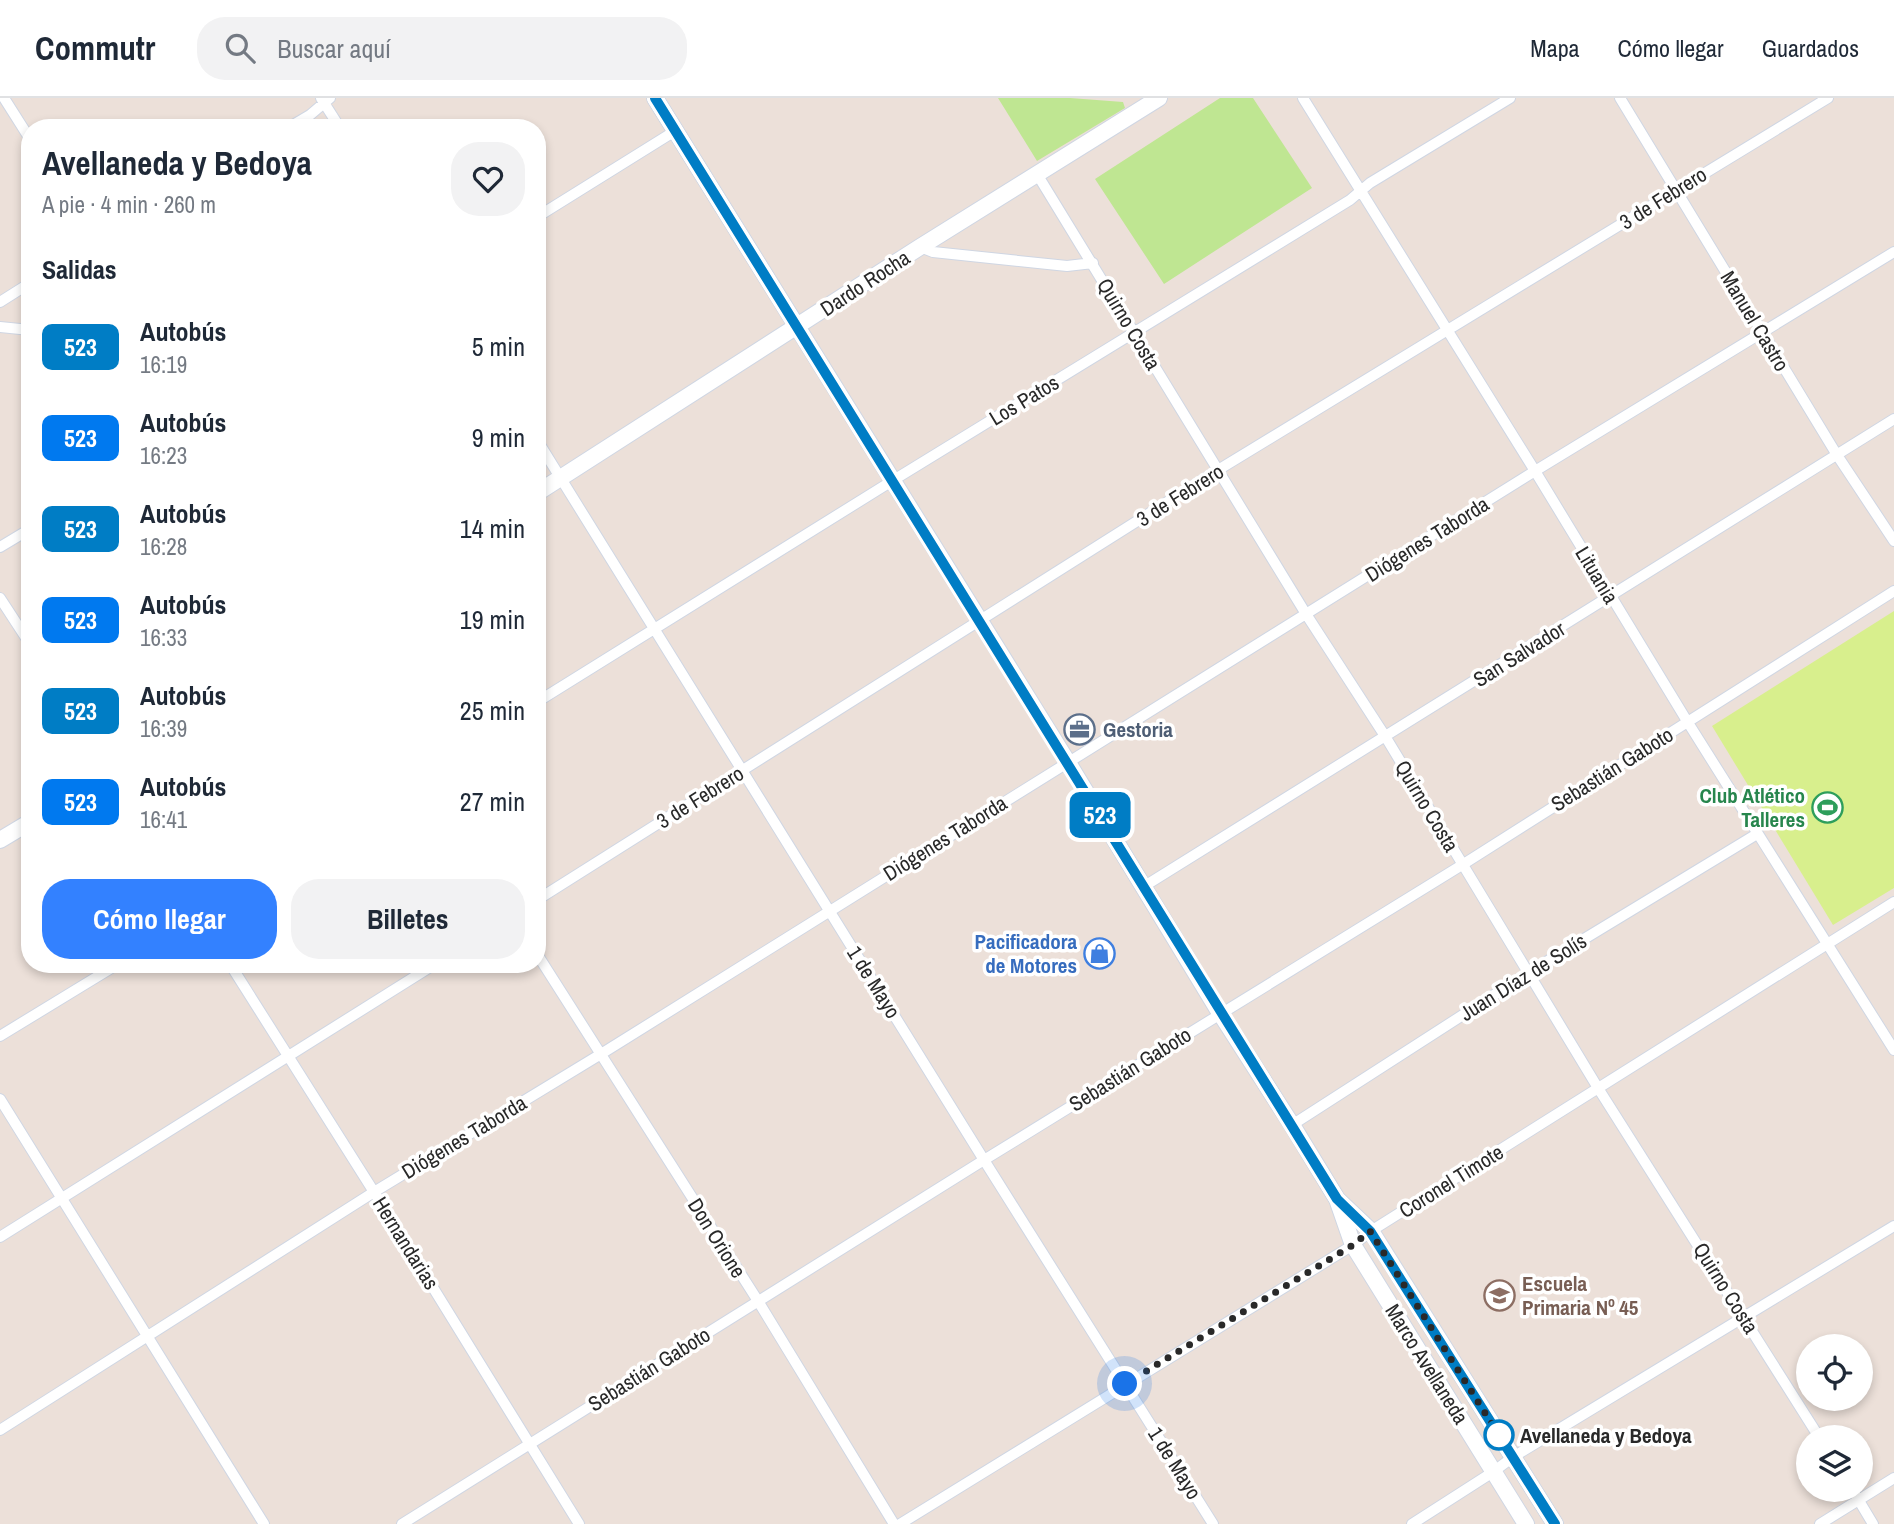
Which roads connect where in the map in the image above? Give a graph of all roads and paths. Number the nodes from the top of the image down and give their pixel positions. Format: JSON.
{"nodes":[{"id":1,"x":4,"y":98,"type":"edge"},
{"id":2,"x":655,"y":98,"type":"edge"},
{"id":3,"x":1303,"y":98,"type":"edge"},
{"id":4,"x":1510,"y":98,"type":"edge"},
{"id":5,"x":1620,"y":98,"type":"edge"},
{"id":6,"x":1828,"y":98,"type":"edge"},
{"id":7,"x":325,"y":100,"type":"edge"},
{"id":8,"x":1148,"y":100,"type":"edge"},
{"id":9,"x":300,"y":119,"type":"edge"},
{"id":10,"x":335,"y":119,"type":"edge"},
{"id":11,"x":21,"y":125,"type":"edge"},
{"id":12,"x":675,"y":131,"type":"junction"},
{"id":13,"x":1037,"y":174,"type":"junction"},
{"id":14,"x":1676,"y":190,"type":"junction"},
{"id":15,"x":1361,"y":191,"type":"junction"},
{"id":16,"x":546,"y":211,"type":"edge"},
{"id":17,"x":920,"y":247,"type":"junction"},
{"id":18,"x":1894,"y":252,"type":"edge"},
{"id":19,"x":1093,"y":262,"type":"junction"},
{"id":20,"x":21,"y":289,"type":"edge"},
{"id":21,"x":0,"y":302,"type":"edge"},
{"id":22,"x":0,"y":327,"type":"edge"},
{"id":23,"x":796,"y":327,"type":"junction"},
{"id":24,"x":21,"y":329,"type":"edge"},
{"id":25,"x":1447,"y":332,"type":"junction"},
{"id":26,"x":1762,"y":332,"type":"junction"},
{"id":27,"x":1134,"y":333,"type":"junction"},
{"id":28,"x":1894,"y":419,"type":"edge"},
{"id":29,"x":546,"y":454,"type":"edge"},
{"id":30,"x":1837,"y":455,"type":"junction"},
{"id":31,"x":1218,"y":470,"type":"junction"},
{"id":32,"x":1535,"y":471,"type":"junction"},
{"id":33,"x":561,"y":478,"type":"junction"},
{"id":34,"x":892,"y":481,"type":"junction"},
{"id":35,"x":546,"y":487,"type":"edge"},
{"id":36,"x":21,"y":534,"type":"edge"},
{"id":37,"x":1894,"y":541,"type":"edge"},
{"id":38,"x":0,"y":547,"type":"edge"},
{"id":39,"x":1894,"y":591,"type":"edge"},
{"id":40,"x":0,"y":598,"type":"edge"},
{"id":41,"x":1611,"y":598,"type":"junction"},
{"id":42,"x":1306,"y":614,"type":"junction"},
{"id":43,"x":979,"y":622,"type":"junction"},
{"id":44,"x":653,"y":629,"type":"junction"},
{"id":45,"x":21,"y":630,"type":"edge"},
{"id":46,"x":546,"y":696,"type":"edge"},
{"id":47,"x":1687,"y":722,"type":"junction"},
{"id":48,"x":1385,"y":736,"type":"junction"},
{"id":49,"x":1067,"y":761,"type":"junction"},
{"id":50,"x":742,"y":771,"type":"junction"},
{"id":51,"x":21,"y":828,"type":"edge"},
{"id":52,"x":1757,"y":834,"type":"junction"},
{"id":53,"x":0,"y":841,"type":"edge"},
{"id":54,"x":1462,"y":865,"type":"junction"},
{"id":55,"x":1143,"y":887,"type":"junction"},
{"id":56,"x":546,"y":894,"type":"edge"},
{"id":57,"x":1894,"y":902,"type":"edge"},
{"id":58,"x":830,"y":910,"type":"junction"},
{"id":59,"x":1827,"y":943,"type":"junction"},
{"id":60,"x":546,"y":968,"type":"edge"},
{"id":61,"x":103,"y":973,"type":"edge"},
{"id":62,"x":236,"y":973,"type":"edge"},
{"id":63,"x":421,"y":973,"type":"edge"},
{"id":64,"x":1528,"y":974,"type":"junction"},
{"id":65,"x":1220,"y":1013,"type":"junction"},
{"id":66,"x":0,"y":1036,"type":"edge"},
{"id":67,"x":1894,"y":1050,"type":"edge"},
{"id":68,"x":601,"y":1054,"type":"junction"},
{"id":69,"x":289,"y":1056,"type":"junction"},
{"id":70,"x":1598,"y":1088,"type":"junction"},
{"id":71,"x":0,"y":1100,"type":"edge"},
{"id":72,"x":1292,"y":1125,"type":"junction"},
{"id":73,"x":984,"y":1160,"type":"junction"},
{"id":74,"x":374,"y":1192,"type":"junction"},
{"id":75,"x":62,"y":1198,"type":"junction"},
{"id":76,"x":1337,"y":1199,"type":"junction"},
{"id":77,"x":1894,"y":1226,"type":"edge"},
{"id":78,"x":1370,"y":1231,"type":"junction"},
{"id":79,"x":0,"y":1237,"type":"edge"},
{"id":80,"x":1353,"y":1245,"type":"junction"},
{"id":81,"x":758,"y":1301,"type":"junction"},
{"id":82,"x":1745,"y":1317,"type":"junction"},
{"id":83,"x":148,"y":1337,"type":"junction"},
{"id":84,"x":1125,"y":1384,"type":"junction"},
{"id":85,"x":1812,"y":1425,"type":"edge"},
{"id":86,"x":0,"y":1430,"type":"edge"},
{"id":87,"x":530,"y":1444,"type":"junction"},
{"id":88,"x":1513,"y":1457,"type":"junction"},
{"id":89,"x":1493,"y":1472,"type":"junction"},
{"id":90,"x":1894,"y":1478,"type":"edge"},
{"id":91,"x":1873,"y":1491,"type":"edge"},
{"id":92,"x":1855,"y":1502,"type":"edge"},
{"id":93,"x":1859,"y":1502,"type":"edge"},
{"id":94,"x":264,"y":1524,"type":"edge"},
{"id":95,"x":402,"y":1524,"type":"edge"},
{"id":96,"x":579,"y":1524,"type":"edge"},
{"id":97,"x":894,"y":1524,"type":"edge"},
{"id":98,"x":900,"y":1524,"type":"edge"},
{"id":99,"x":1213,"y":1524,"type":"edge"},
{"id":100,"x":1412,"y":1524,"type":"edge"},
{"id":101,"x":1526,"y":1524,"type":"edge"},
{"id":102,"x":1555,"y":1524,"type":"edge"},
{"id":103,"x":1820,"y":1524,"type":"edge"},
{"id":104,"x":1873,"y":1524,"type":"edge"}],
"edges":[{"from":1,"to":11,"type":"street"},
{"from":2,"to":12,"type":"street","name":"Marco Avellaneda"},
{"from":3,"to":15,"type":"street","name":"Lituania"},
{"from":4,"to":15,"type":"street","name":"Los Patos"},
{"from":5,"to":14,"type":"street","name":"Manuel Castro"},
{"from":6,"to":14,"type":"street","name":"3 de Febrero"},
{"from":7,"to":9,"type":"street"},
{"from":7,"to":10,"type":"street"},
{"from":8,"to":13,"type":"street","name":"Dardo Rocha"},
{"from":12,"to":16,"type":"street"},
{"from":12,"to":23,"type":"street","name":"Marco Avellaneda"},
{"from":13,"to":17,"type":"street","name":"Dardo Rocha"},
{"from":13,"to":19,"type":"street","name":"Quirno Costa"},
{"from":14,"to":25,"type":"street","name":"3 de Febrero"},
{"from":14,"to":26,"type":"street","name":"Manuel Castro"},
{"from":15,"to":25,"type":"street","name":"Lituania"},
{"from":15,"to":27,"type":"street","name":"Los Patos"},
{"from":17,"to":19,"type":"street"},
{"from":17,"to":23,"type":"street","name":"Dardo Rocha"},
{"from":18,"to":26,"type":"street","name":"Diógenes Taborda"},
{"from":19,"to":27,"type":"street","name":"Quirno Costa"},
{"from":20,"to":21,"type":"street"},
{"from":22,"to":24,"type":"street"},
{"from":23,"to":33,"type":"street","name":"Dardo Rocha"},
{"from":23,"to":34,"type":"street","name":"Marco Avellaneda"},
{"from":25,"to":31,"type":"street","name":"3 de Febrero"},
{"from":25,"to":32,"type":"street","name":"Lituania"},
{"from":26,"to":30,"type":"street","name":"Manuel Castro"},
{"from":26,"to":32,"type":"street","name":"Diógenes Taborda"},
{"from":27,"to":31,"type":"street","name":"Quirno Costa"},
{"from":27,"to":34,"type":"street","name":"Los Patos"},
{"from":28,"to":30,"type":"street","name":"San Salvador"},
{"from":29,"to":33,"type":"street","name":"1 de Mayo"},
{"from":30,"to":37,"type":"street","name":"Manuel Castro"},
{"from":30,"to":41,"type":"street","name":"San Salvador"},
{"from":31,"to":42,"type":"street","name":"Quirno Costa"},
{"from":31,"to":43,"type":"street","name":"3 de Febrero"},
{"from":32,"to":41,"type":"street","name":"Lituania"},
{"from":32,"to":42,"type":"street","name":"Diógenes Taborda"},
{"from":33,"to":35,"type":"street","name":"Dardo Rocha"},
{"from":33,"to":44,"type":"street","name":"1 de Mayo"},
{"from":34,"to":43,"type":"street","name":"Marco Avellaneda"},
{"from":34,"to":44,"type":"street","name":"Los Patos"},
{"from":36,"to":38,"type":"street"},
{"from":39,"to":47,"type":"street","name":"Sebastián Gaboto"},
{"from":40,"to":45,"type":"street"},
{"from":41,"to":47,"type":"street","name":"Lituania"},
{"from":41,"to":48,"type":"street","name":"San Salvador"},
{"from":42,"to":48,"type":"street","name":"Quirno Costa"},
{"from":42,"to":49,"type":"street","name":"Diógenes Taborda"},
{"from":43,"to":49,"type":"street","name":"Marco Avellaneda"},
{"from":43,"to":50,"type":"street","name":"3 de Febrero"},
{"from":44,"to":46,"type":"street","name":"Los Patos"},
{"from":44,"to":50,"type":"street","name":"1 de Mayo"},
{"from":47,"to":52,"type":"street","name":"Lituania"},
{"from":47,"to":54,"type":"street","name":"Sebastián Gaboto"},
{"from":48,"to":54,"type":"street","name":"Quirno Costa"},
{"from":48,"to":55,"type":"street","name":"San Salvador"},
{"from":49,"to":55,"type":"street","name":"Marco Avellaneda"},
{"from":49,"to":58,"type":"street","name":"Diógenes Taborda"},
{"from":50,"to":56,"type":"street","name":"3 de Febrero"},
{"from":50,"to":58,"type":"street","name":"1 de Mayo"},
{"from":51,"to":53,"type":"street"},
{"from":52,"to":59,"type":"street","name":"Lituania"},
{"from":52,"to":64,"type":"street","name":"Juan Díaz de Solís"},
{"from":54,"to":64,"type":"street","name":"Quirno Costa"},
{"from":54,"to":65,"type":"street","name":"Sebastián Gaboto"},
{"from":55,"to":65,"type":"street","name":"Marco Avellaneda"},
{"from":57,"to":59,"type":"street","name":"Coronel Timote"},
{"from":58,"to":68,"type":"street","name":"Diógenes Taborda"},
{"from":58,"to":73,"type":"street","name":"1 de Mayo"},
{"from":59,"to":67,"type":"street","name":"Lituania"},
{"from":59,"to":70,"type":"street","name":"Coronel Timote"},
{"from":60,"to":68,"type":"street","name":"Don Orione"},
{"from":61,"to":66,"type":"street"},
{"from":62,"to":69,"type":"street","name":"Hernandarias"},
{"from":63,"to":69,"type":"street"},
{"from":64,"to":70,"type":"street","name":"Quirno Costa"},
{"from":64,"to":72,"type":"street","name":"Juan Díaz de Solís"},
{"from":65,"to":72,"type":"street","name":"Marco Avellaneda"},
{"from":65,"to":73,"type":"street","name":"Sebastián Gaboto"},
{"from":68,"to":74,"type":"street","name":"Diógenes Taborda"},
{"from":68,"to":81,"type":"street","name":"Don Orione"},
{"from":69,"to":74,"type":"street","name":"Hernandarias"},
{"from":69,"to":75,"type":"street"},
{"from":70,"to":78,"type":"street","name":"Coronel Timote"},
{"from":70,"to":82,"type":"street","name":"Quirno Costa"},
{"from":71,"to":75,"type":"street"},
{"from":72,"to":76,"type":"street","name":"Marco Avellaneda"},
{"from":73,"to":81,"type":"street","name":"Sebastián Gaboto"},
{"from":73,"to":84,"type":"street","name":"1 de Mayo"},
{"from":74,"to":83,"type":"street","name":"Diógenes Taborda"},
{"from":74,"to":87,"type":"street","name":"Hernandarias"},
{"from":75,"to":79,"type":"street"},
{"from":75,"to":83,"type":"street"},
{"from":76,"to":78,"type":"street","name":"Marco Avellaneda"},
{"from":76,"to":80,"type":"street","name":"Marco Avellaneda"},
{"from":77,"to":82,"type":"street"},
{"from":78,"to":80,"type":"street","name":"Coronel Timote"},
{"from":78,"to":88,"type":"street","name":"Marco Avellaneda"},
{"from":80,"to":84,"type":"street","name":"Coronel Timote"},
{"from":80,"to":89,"type":"street","name":"Marco Avellaneda"},
{"from":81,"to":87,"type":"street","name":"Sebastián Gaboto"},
{"from":81,"to":97,"type":"street","name":"Don Orione"},
{"from":82,"to":85,"type":"street","name":"Quirno Costa"},
{"from":82,"to":88,"type":"street"},
{"from":83,"to":86,"type":"street","name":"Diógenes Taborda"},
{"from":83,"to":94,"type":"street"},
{"from":84,"to":98,"type":"street","name":"Coronel Timote"},
{"from":84,"to":99,"type":"street","name":"1 de Mayo"},
{"from":87,"to":95,"type":"street","name":"Sebastián Gaboto"},
{"from":87,"to":96,"type":"street","name":"Hernandarias"},
{"from":88,"to":89,"type":"street"},
{"from":88,"to":102,"type":"street","name":"Marco Avellaneda"},
{"from":89,"to":100,"type":"street"},
{"from":89,"to":101,"type":"street","name":"Marco Avellaneda"},
{"from":90,"to":91,"type":"street"},
{"from":92,"to":103,"type":"street"},
{"from":93,"to":104,"type":"street"}]}
